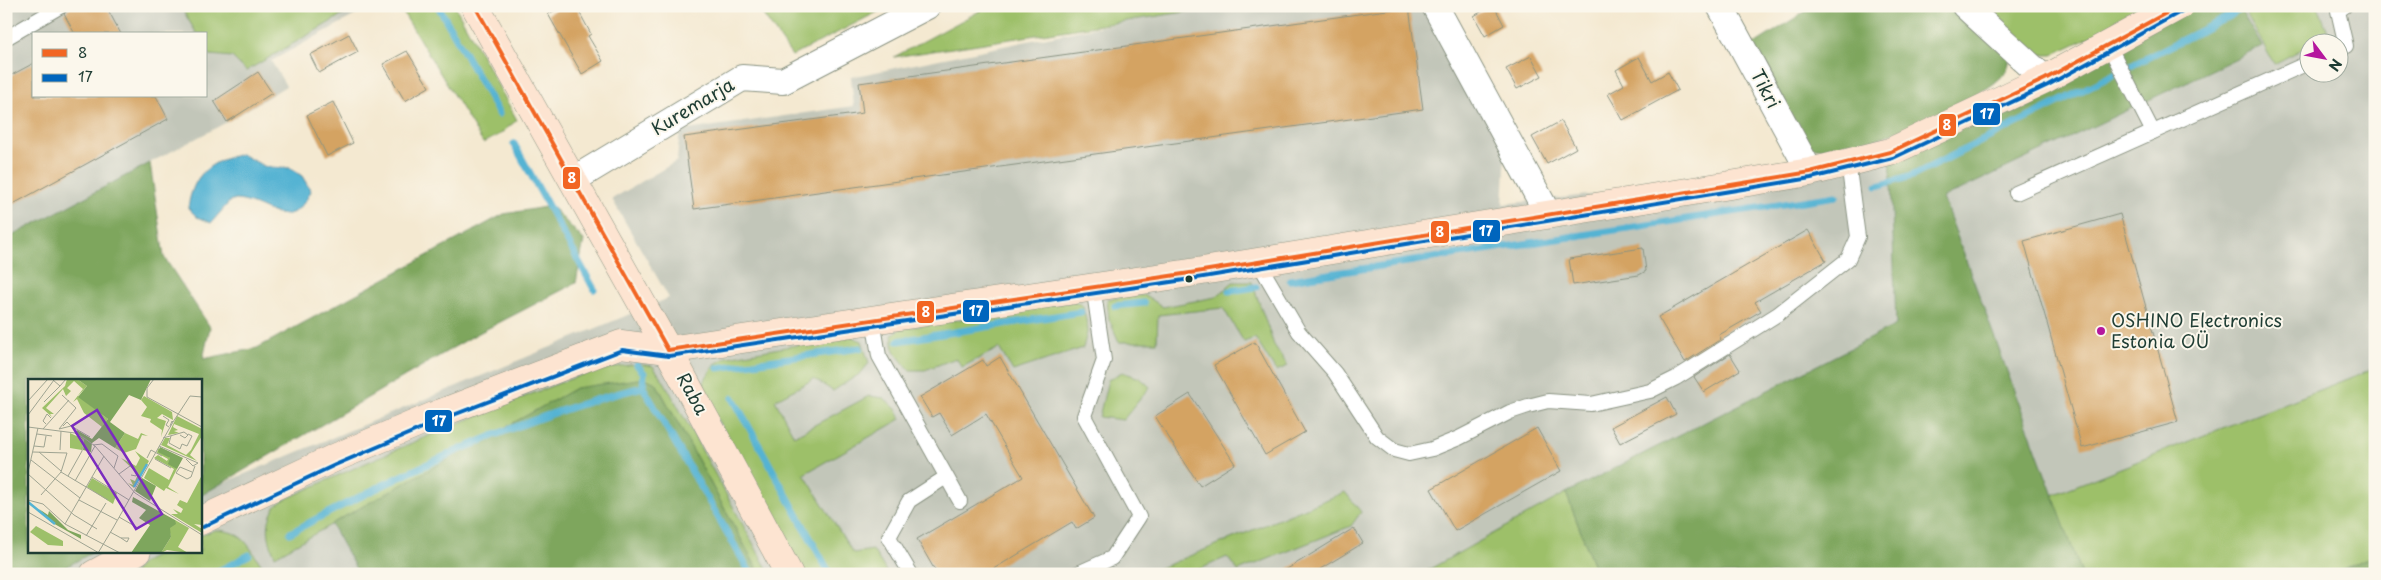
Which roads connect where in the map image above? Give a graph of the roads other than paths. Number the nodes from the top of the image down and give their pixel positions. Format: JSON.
{"nodes":[{"id":1,"x":61,"y":6,"type":"edge"},
{"id":2,"x":475,"y":6,"type":"edge"},
{"id":3,"x":927,"y":6,"type":"edge"},
{"id":4,"x":1435,"y":6,"type":"edge"},
{"id":5,"x":1720,"y":6,"type":"edge"},
{"id":6,"x":1964,"y":6,"type":"edge"},
{"id":7,"x":2179,"y":6,"type":"edge"},
{"id":8,"x":2345,"y":6,"type":"edge"},
{"id":9,"x":2343,"y":32,"type":"edge"},
{"id":10,"x":6,"y":38,"type":"edge"},
{"id":11,"x":2113,"y":53,"type":"junction"},
{"id":12,"x":2298,"y":67,"type":"edge"},
{"id":13,"x":2044,"y":79,"type":"junction"},
{"id":14,"x":2153,"y":132,"type":"junction"},
{"id":15,"x":1848,"y":162,"type":"junction"},
{"id":16,"x":1810,"y":172,"type":"junction"},
{"id":17,"x":573,"y":180,"type":"junction"},
{"id":18,"x":2016,"y":193,"type":"dead end"},
{"id":19,"x":1548,"y":214,"type":"junction"},
{"id":20,"x":1258,"y":262,"type":"junction"},
{"id":21,"x":1093,"y":286,"type":"junction"},
{"id":22,"x":873,"y":319,"type":"junction"},
{"id":23,"x":668,"y":350,"type":"junction"},
{"id":24,"x":946,"y":476,"type":"junction"},
{"id":25,"x":960,"y":501,"type":"dead end"},
{"id":26,"x":201,"y":521,"type":"edge"},
{"id":27,"x":136,"y":552,"type":"edge"},
{"id":28,"x":94,"y":574,"type":"edge"},
{"id":29,"x":790,"y":574,"type":"edge"},
{"id":30,"x":911,"y":574,"type":"edge"},
{"id":31,"x":1076,"y":574,"type":"edge"}],
"edges":[{"from":1,"to":10,"type":"lane"},
{"from":2,"to":17,"type":"street","name":"Raba"},
{"from":3,"to":17,"type":"street","name":"Kuremarja"},
{"from":4,"to":19,"type":"street"},
{"from":5,"to":16,"type":"street","name":"Tikri"},
{"from":6,"to":13,"type":"street"},
{"from":7,"to":11,"type":"street"},
{"from":8,"to":9,"type":"lane"},
{"from":11,"to":13,"type":"street"},
{"from":11,"to":14,"type":"lane"},
{"from":12,"to":14,"type":"lane"},
{"from":13,"to":15,"type":"street"},
{"from":14,"to":18,"type":"lane"},
{"from":15,"to":16,"type":"street"},
{"from":15,"to":20,"type":"lane"},
{"from":16,"to":19,"type":"street"},
{"from":17,"to":23,"type":"street","name":"Raba"},
{"from":19,"to":20,"type":"street"},
{"from":20,"to":21,"type":"street"},
{"from":21,"to":22,"type":"street"},
{"from":21,"to":31,"type":"lane"},
{"from":22,"to":23,"type":"street"},
{"from":22,"to":24,"type":"lane"},
{"from":23,"to":26,"type":"street"},
{"from":23,"to":29,"type":"street","name":"Raba"},
{"from":24,"to":25,"type":"lane"},
{"from":24,"to":30,"type":"lane"},
{"from":27,"to":28,"type":"street"}]}
